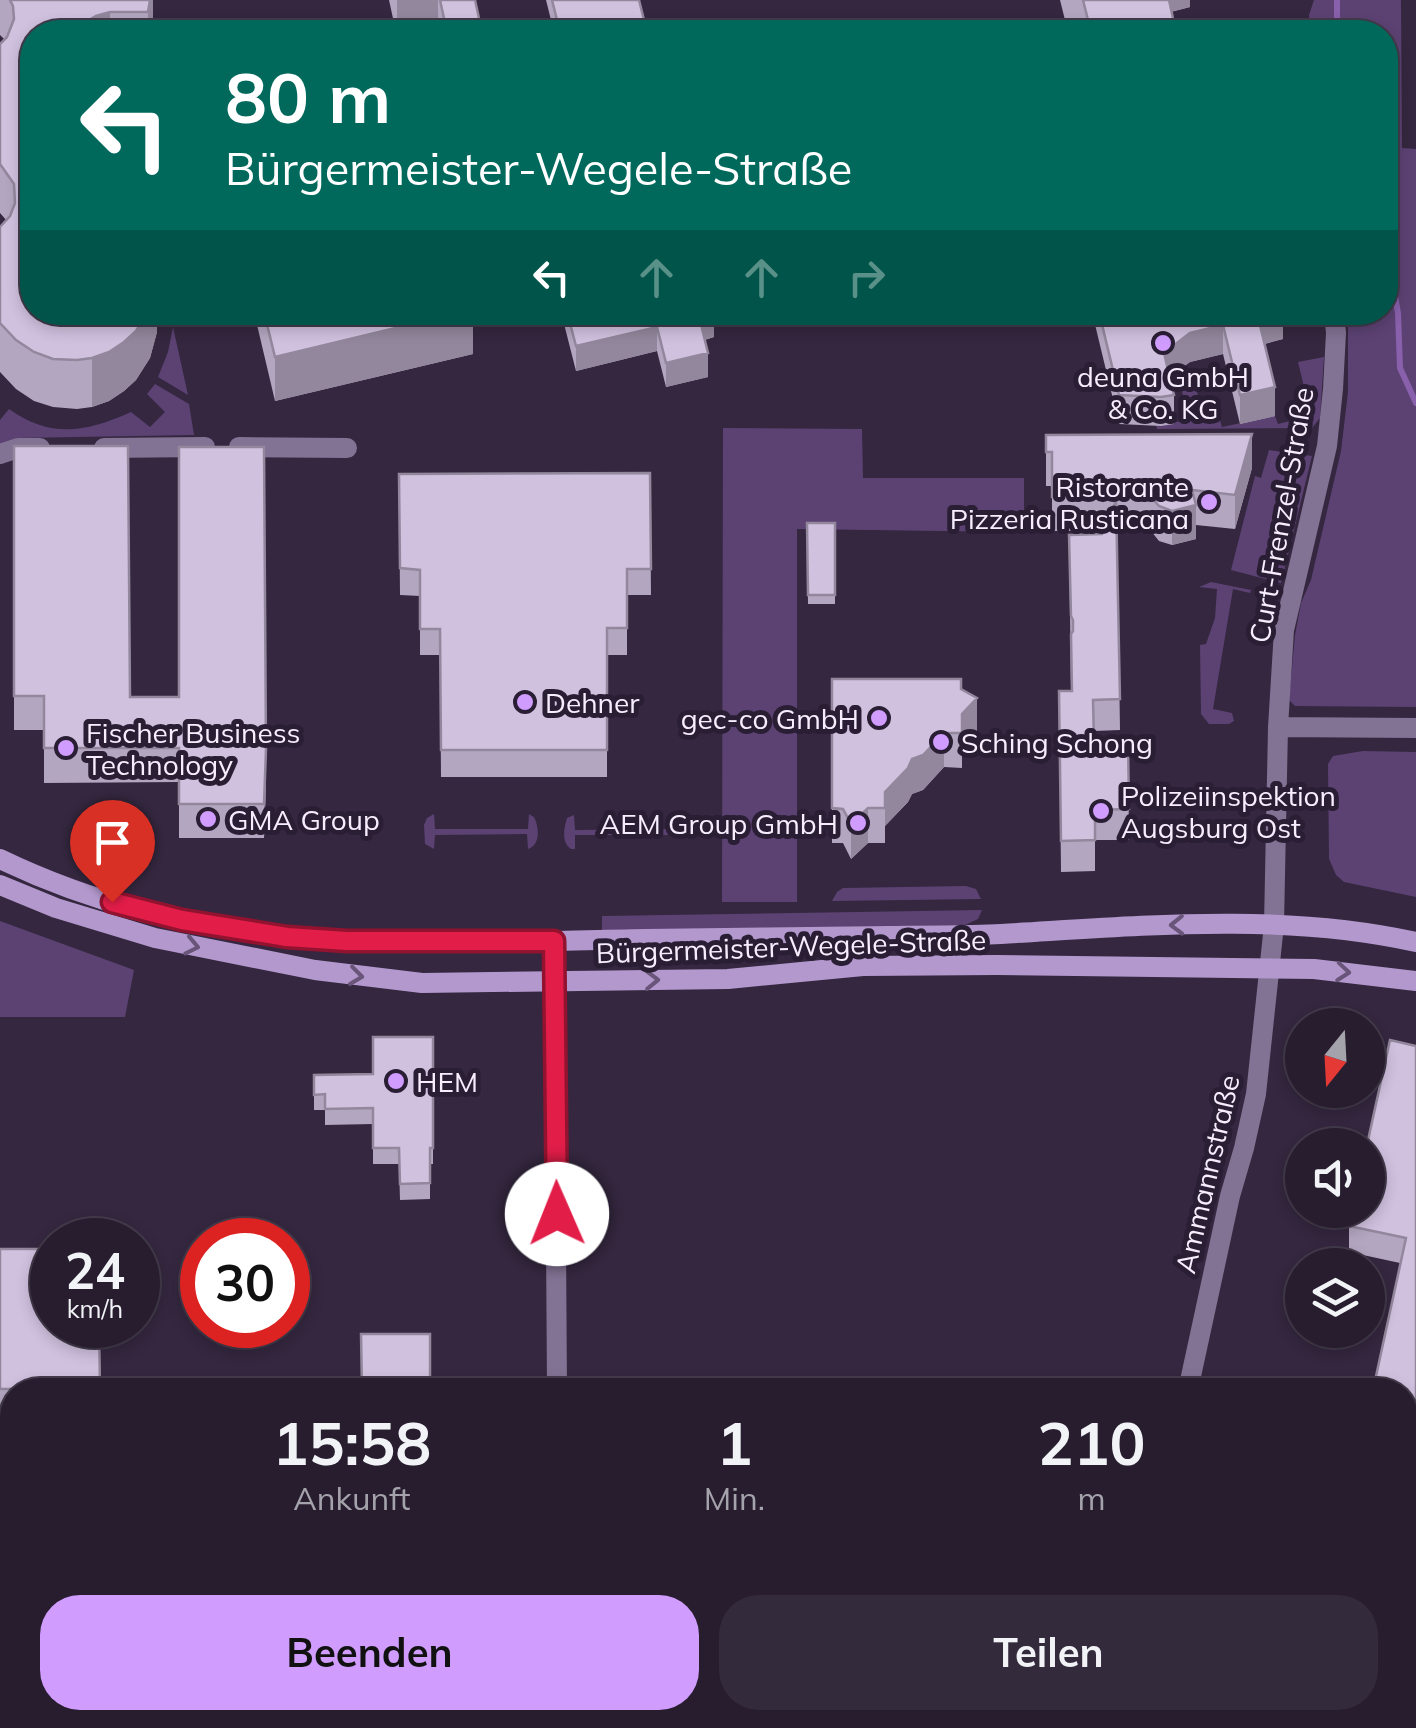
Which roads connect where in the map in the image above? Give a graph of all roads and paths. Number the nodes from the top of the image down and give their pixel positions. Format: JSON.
{"nodes":[{"id":1,"x":1335,"y":325,"type":"edge"},
{"id":2,"x":346,"y":448,"type":"dead end"},
{"id":3,"x":0,"y":454,"type":"edge"},
{"id":4,"x":1278,"y":727,"type":"junction"},
{"id":5,"x":1416,"y":728,"type":"edge"},
{"id":6,"x":0,"y":859,"type":"edge"},
{"id":7,"x":0,"y":885,"type":"edge"},
{"id":8,"x":1274,"y":925,"type":"junction"},
{"id":9,"x":554,"y":941,"type":"junction"},
{"id":10,"x":1416,"y":942,"type":"edge"},
{"id":11,"x":1270,"y":968,"type":"junction"},
{"id":12,"x":554,"y":981,"type":"junction"},
{"id":13,"x":1416,"y":981,"type":"edge"},
{"id":14,"x":557,"y":1378,"type":"edge"},
{"id":15,"x":1191,"y":1378,"type":"edge"}],
"edges":[{"from":1,"to":4,"type":"street","name":"Curt-Frenzel-Straße"},
{"from":2,"to":3,"type":"street"},
{"from":4,"to":5,"type":"street"},
{"from":4,"to":8,"type":"street","name":"Curt-Frenzel-Straße"},
{"from":6,"to":9,"type":"main road","name":"Bürgermeister-Wegele-Straße"},
{"from":7,"to":12,"type":"main road","name":"Bürgermeister-Wegele-Straße","one_way":true},
{"from":8,"to":9,"type":"main road","name":"Bürgermeister-Wegele-Straße","one_way":true},
{"from":8,"to":10,"type":"main road","name":"Bürgermeister-Wegele-Straße"},
{"from":8,"to":11,"type":"street","name":"Curt-Frenzel-Straße"},
{"from":9,"to":12,"type":"street"},
{"from":12,"to":11,"type":"main road","name":"Bürgermeister-Wegele-Straße","one_way":true},
{"from":11,"to":13,"type":"main road","name":"Bürgermeister-Wegele-Straße","one_way":true},
{"from":11,"to":15,"type":"street","name":"Ammannstraße"},
{"from":12,"to":14,"type":"street"}]}
